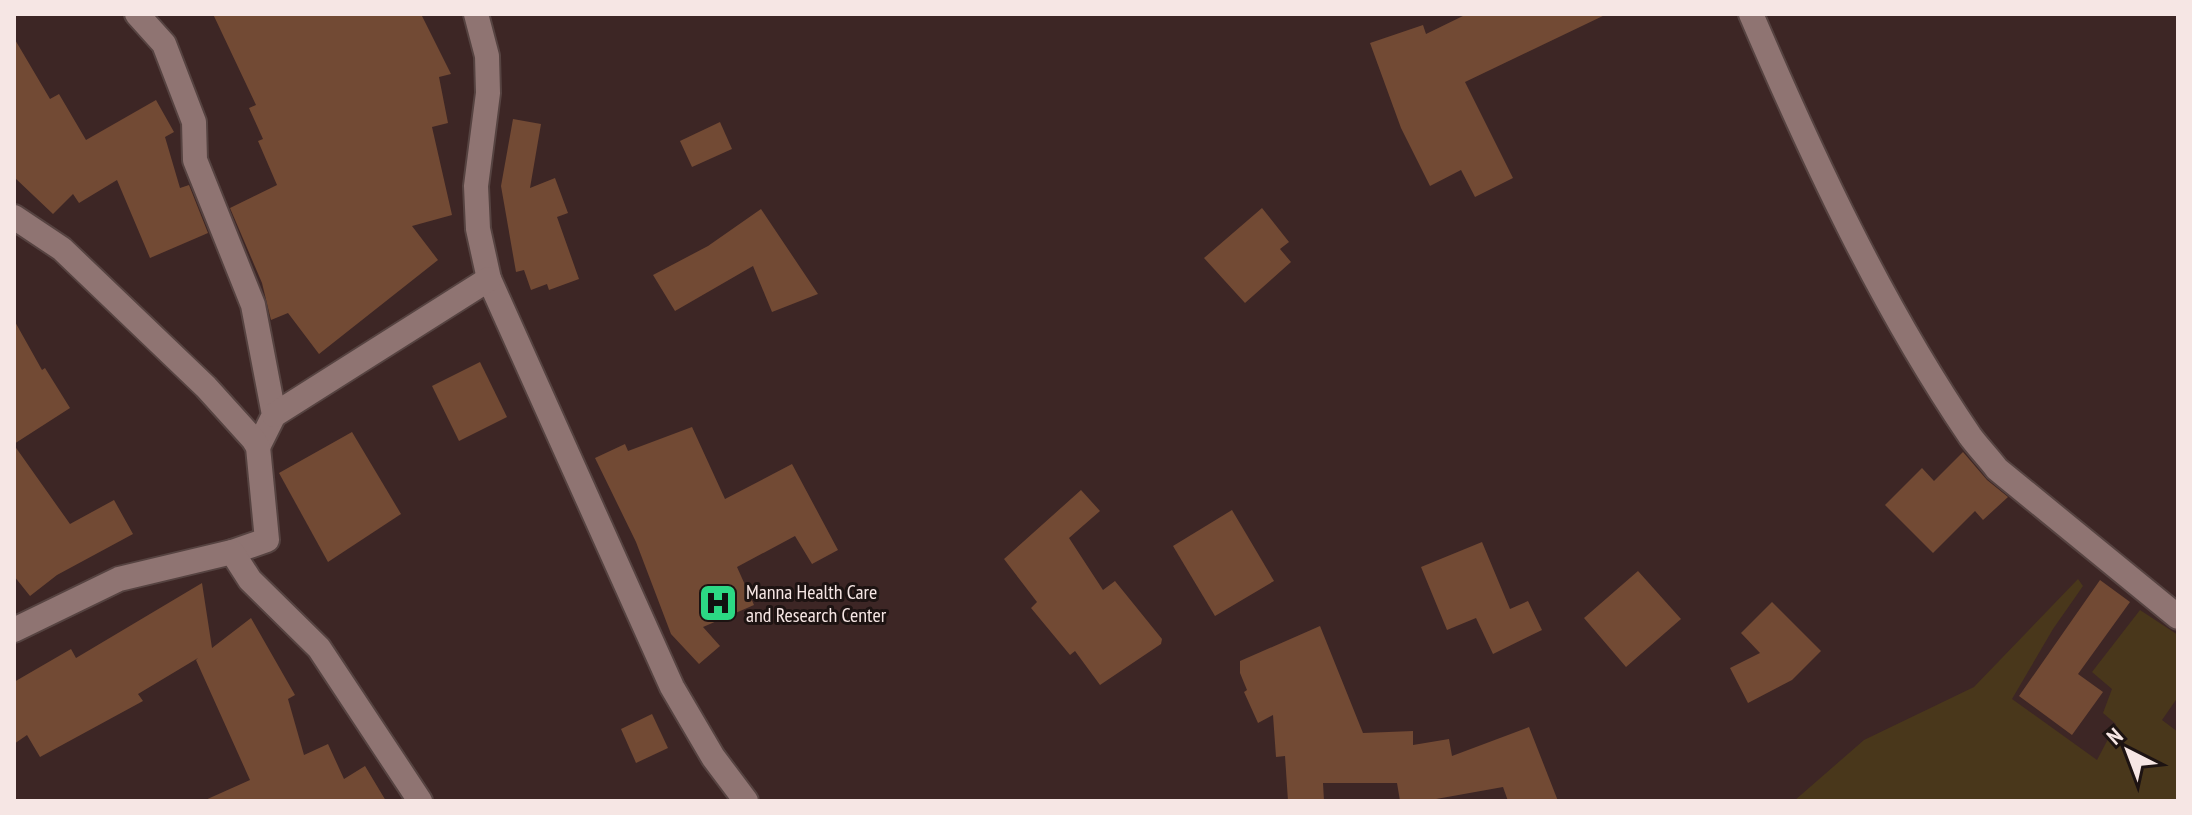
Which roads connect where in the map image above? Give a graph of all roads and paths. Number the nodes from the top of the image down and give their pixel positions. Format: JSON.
{"nodes":[{"id":1,"x":137,"y":14,"type":"edge"},
{"id":2,"x":476,"y":14,"type":"edge"},
{"id":3,"x":1751,"y":14,"type":"edge"},
{"id":4,"x":14,"y":217,"type":"edge"},
{"id":5,"x":489,"y":279,"type":"junction"},
{"id":6,"x":274,"y":415,"type":"junction"},
{"id":7,"x":258,"y":447,"type":"junction"},
{"id":8,"x":232,"y":552,"type":"junction"},
{"id":9,"x":2178,"y":617,"type":"edge"},
{"id":10,"x":14,"y":630,"type":"edge"},
{"id":11,"x":420,"y":801,"type":"edge"},
{"id":12,"x":746,"y":801,"type":"edge"}],
"edges":[{"from":1,"to":6,"type":"street"},
{"from":2,"to":5,"type":"street"},
{"from":3,"to":9,"type":"street"},
{"from":4,"to":7,"type":"street"},
{"from":5,"to":6,"type":"street"},
{"from":5,"to":12,"type":"street"},
{"from":6,"to":7,"type":"street"},
{"from":7,"to":8,"type":"street"},
{"from":8,"to":10,"type":"street"},
{"from":8,"to":11,"type":"street"}]}
